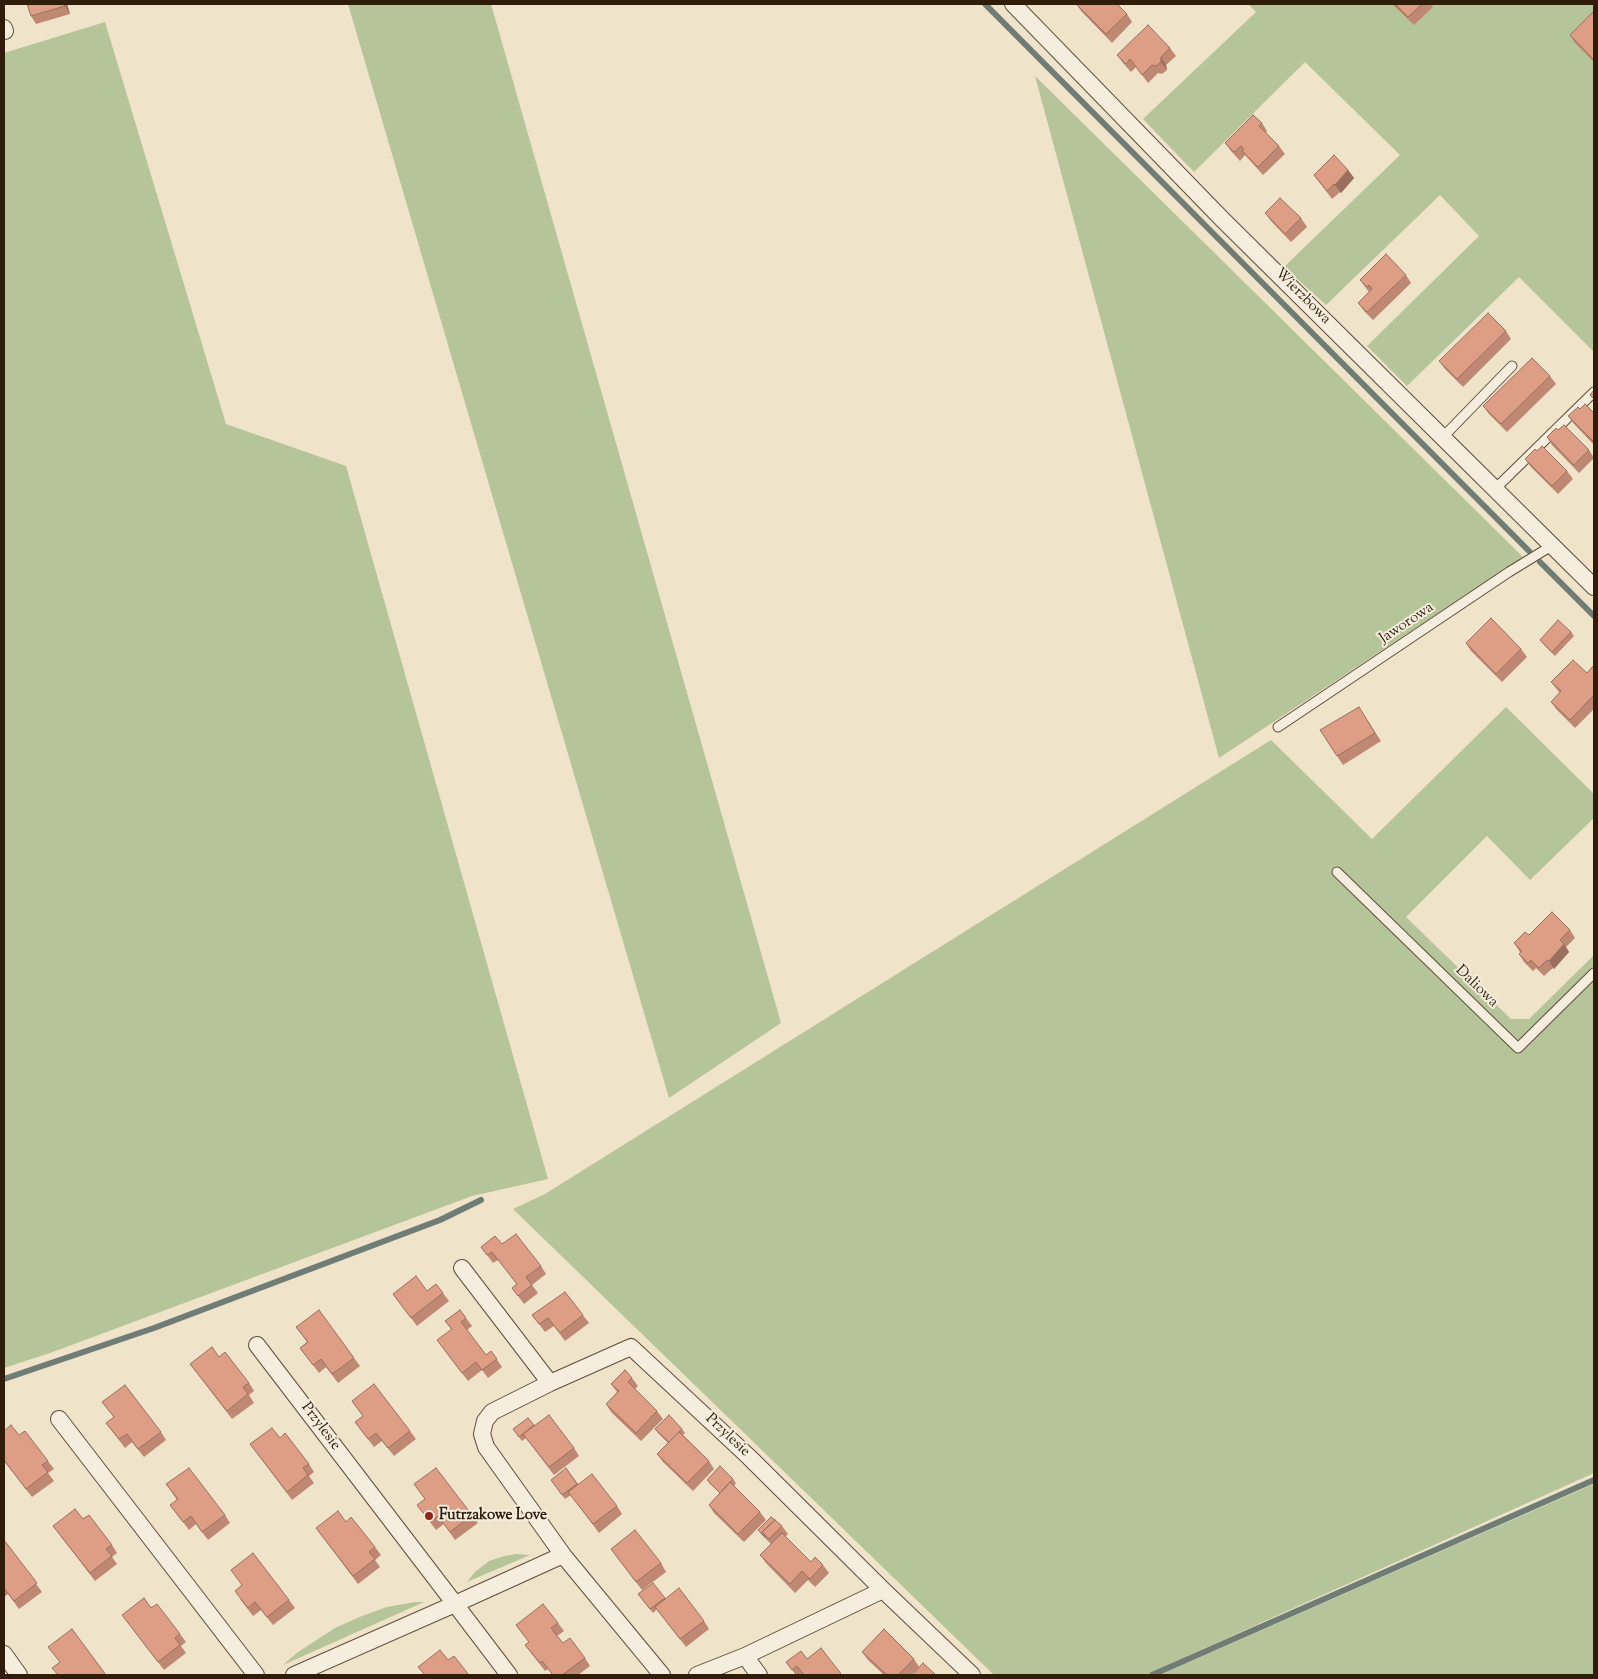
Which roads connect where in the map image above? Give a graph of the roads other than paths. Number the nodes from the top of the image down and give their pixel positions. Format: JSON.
{"nodes":[{"id":1,"x":1013,"y":4,"type":"edge"},
{"id":2,"x":1512,"y":366,"type":"dead end"},
{"id":3,"x":1594,"y":392,"type":"edge"},
{"id":4,"x":1443,"y":436,"type":"junction"},
{"id":5,"x":1495,"y":488,"type":"junction"},
{"id":6,"x":1553,"y":545,"type":"junction"},
{"id":7,"x":1594,"y":587,"type":"edge"},
{"id":8,"x":1278,"y":727,"type":"dead end"},
{"id":9,"x":1337,"y":872,"type":"dead end"},
{"id":10,"x":1594,"y":973,"type":"edge"},
{"id":11,"x":462,"y":1268,"type":"dead end"},
{"id":12,"x":257,"y":1345,"type":"dead end"},
{"id":13,"x":550,"y":1383,"type":"junction"},
{"id":14,"x":59,"y":1419,"type":"dead end"},
{"id":15,"x":563,"y":1555,"type":"junction"},
{"id":16,"x":883,"y":1590,"type":"junction"},
{"id":17,"x":455,"y":1604,"type":"junction"},
{"id":18,"x":4,"y":1654,"type":"edge"},
{"id":19,"x":745,"y":1656,"type":"junction"},
{"id":20,"x":20,"y":1675,"type":"edge"},
{"id":21,"x":256,"y":1675,"type":"edge"},
{"id":22,"x":294,"y":1675,"type":"edge"},
{"id":23,"x":509,"y":1675,"type":"edge"},
{"id":24,"x":662,"y":1675,"type":"edge"},
{"id":25,"x":697,"y":1675,"type":"edge"},
{"id":26,"x":759,"y":1675,"type":"edge"},
{"id":27,"x":972,"y":1675,"type":"edge"}],
"edges":[{"from":1,"to":4,"type":"street","name":"Wierzbowa"},
{"from":2,"to":4,"type":"lane"},
{"from":3,"to":5,"type":"lane"},
{"from":4,"to":5,"type":"street","name":"Wierzbowa"},
{"from":5,"to":6,"type":"street","name":"Wierzbowa"},
{"from":6,"to":7,"type":"street","name":"Wierzbowa"},
{"from":6,"to":8,"type":"lane","name":"Jaworowa"},
{"from":9,"to":10,"type":"lane","name":"Daliowa"},
{"from":11,"to":13,"type":"street"},
{"from":12,"to":17,"type":"street","name":"Przylesie"},
{"from":13,"to":15,"type":"street","name":"Przylesie"},
{"from":13,"to":16,"type":"street","name":"Przylesie"},
{"from":14,"to":21,"type":"street"},
{"from":15,"to":17,"type":"street"},
{"from":15,"to":24,"type":"street","name":"Przylesie"},
{"from":16,"to":19,"type":"street"},
{"from":16,"to":27,"type":"street","name":"Przylesie"},
{"from":17,"to":22,"type":"street"},
{"from":17,"to":23,"type":"street","name":"Przylesie"},
{"from":18,"to":20,"type":"street"},
{"from":19,"to":25,"type":"street"},
{"from":19,"to":26,"type":"street"}]}
